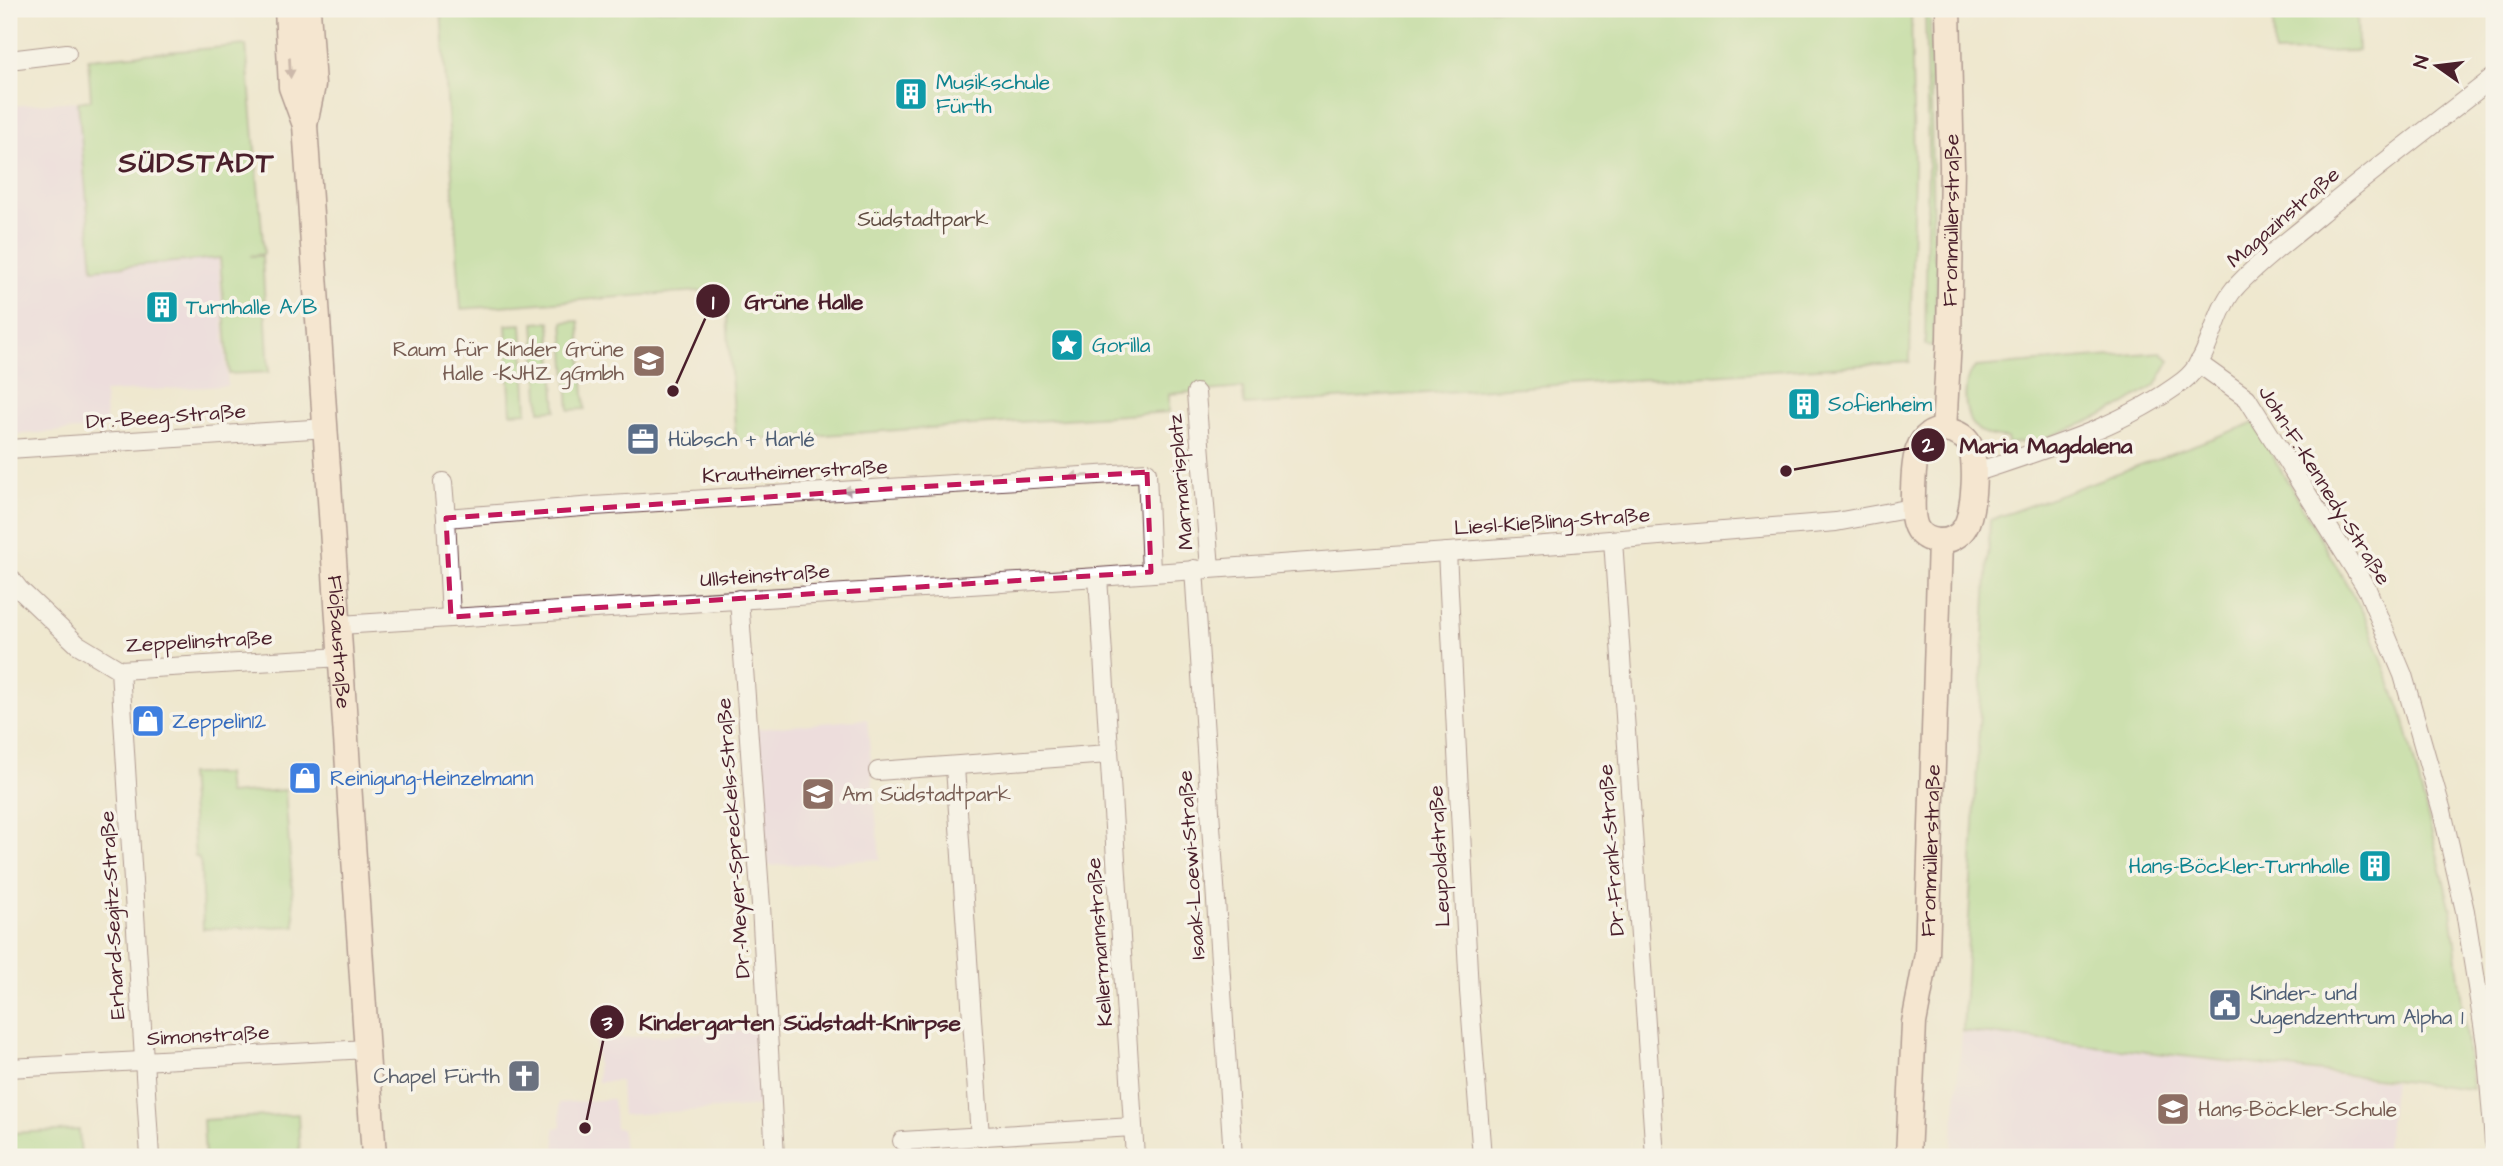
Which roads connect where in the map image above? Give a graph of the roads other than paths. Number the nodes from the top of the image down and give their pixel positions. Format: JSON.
{"nodes":[{"id":1,"x":287,"y":9,"type":"edge"},
{"id":2,"x":308,"y":9,"type":"edge"},
{"id":3,"x":1948,"y":9,"type":"edge"},
{"id":4,"x":67,"y":54,"type":"dead end"},
{"id":5,"x":9,"y":60,"type":"edge"},
{"id":6,"x":2494,"y":77,"type":"edge"},
{"id":7,"x":305,"y":125,"type":"junction"},
{"id":8,"x":2198,"y":362,"type":"junction"},
{"id":9,"x":1196,"y":393,"type":"dead end"},
{"id":10,"x":327,"y":428,"type":"junction"},
{"id":11,"x":1944,"y":430,"type":"junction"},
{"id":12,"x":9,"y":449,"type":"edge"},
{"id":13,"x":1974,"y":473,"type":"junction"},
{"id":14,"x":443,"y":482,"type":"dead end"},
{"id":15,"x":1912,"y":508,"type":"junction"},
{"id":16,"x":446,"y":518,"type":"junction"},
{"id":17,"x":1613,"y":540,"type":"junction"},
{"id":18,"x":1940,"y":541,"type":"junction"},
{"id":19,"x":1447,"y":552,"type":"junction"},
{"id":20,"x":1202,"y":569,"type":"junction"},
{"id":21,"x":1152,"y":572,"type":"junction"},
{"id":22,"x":9,"y":576,"type":"edge"},
{"id":23,"x":1098,"y":577,"type":"junction"},
{"id":24,"x":739,"y":599,"type":"junction"},
{"id":25,"x":451,"y":617,"type":"junction"},
{"id":26,"x":340,"y":625,"type":"junction"},
{"id":27,"x":342,"y":657,"type":"junction"},
{"id":28,"x":120,"y":670,"type":"junction"},
{"id":29,"x":1108,"y":754,"type":"junction"},
{"id":30,"x":954,"y":767,"type":"junction"},
{"id":31,"x":878,"y":771,"type":"dead end"},
{"id":32,"x":368,"y":1049,"type":"junction"},
{"id":33,"x":143,"y":1062,"type":"junction"},
{"id":34,"x":9,"y":1068,"type":"edge"},
{"id":35,"x":1133,"y":1127,"type":"junction"},
{"id":36,"x":980,"y":1137,"type":"junction"},
{"id":37,"x":902,"y":1141,"type":"dead end"},
{"id":38,"x":2494,"y":1142,"type":"edge"},
{"id":39,"x":150,"y":1157,"type":"edge"},
{"id":40,"x":374,"y":1157,"type":"edge"},
{"id":41,"x":775,"y":1157,"type":"edge"},
{"id":42,"x":1135,"y":1157,"type":"edge"},
{"id":43,"x":1233,"y":1157,"type":"edge"},
{"id":44,"x":1482,"y":1157,"type":"edge"},
{"id":45,"x":1655,"y":1157,"type":"edge"},
{"id":46,"x":1908,"y":1157,"type":"edge"}],
"edges":[{"from":1,"to":7,"type":"main road","name":"Flößaustraße","one_way":true},
{"from":2,"to":7,"type":"main road","name":"Flößaustraße"},
{"from":3,"to":11,"type":"main road","name":"Fronmüllerstraße"},
{"from":4,"to":5,"type":"street"},
{"from":6,"to":8,"type":"street","name":"Magazinstraße"},
{"from":7,"to":10,"type":"main road","name":"Flößaustraße"},
{"from":8,"to":13,"type":"street","name":"Magazinstraße"},
{"from":8,"to":38,"type":"street","name":"John-F.-Kennedy-Straße"},
{"from":9,"to":20,"type":"street","name":"Marmarisplatz"},
{"from":10,"to":12,"type":"street","name":"Dr.-Beeg-Straße"},
{"from":10,"to":26,"type":"main road","name":"Flößaustraße"},
{"from":11,"to":13,"type":"main road"},
{"from":11,"to":15,"type":"main road"},
{"from":13,"to":18,"type":"main road"},
{"from":14,"to":16,"type":"street"},
{"from":15,"to":17,"type":"street","name":"Liesl-Kießling-Straße"},
{"from":15,"to":18,"type":"main road"},
{"from":21,"to":16,"type":"street","name":"Krautheimerstraße","one_way":true},
{"from":16,"to":25,"type":"street"},
{"from":17,"to":19,"type":"street","name":"Liesl-Kießling-Straße"},
{"from":17,"to":45,"type":"street","name":"Dr.-Frank-Straße"},
{"from":18,"to":46,"type":"main road","name":"Fronmüllerstraße"},
{"from":19,"to":20,"type":"street","name":"Liesl-Kießling-Straße"},
{"from":19,"to":44,"type":"street","name":"Leupoldstraße"},
{"from":20,"to":21,"type":"street","name":"Ullsteinstraße"},
{"from":20,"to":43,"type":"street","name":"Isaak-Loewi-Straße"},
{"from":21,"to":23,"type":"street","name":"Ullsteinstraße"},
{"from":22,"to":28,"type":"street","name":"Zeppelinstraße"},
{"from":23,"to":24,"type":"street","name":"Ullsteinstraße"},
{"from":23,"to":29,"type":"street","name":"Kellermannstraße"},
{"from":24,"to":25,"type":"street","name":"Ullsteinstraße"},
{"from":24,"to":41,"type":"street","name":"Dr.-Meyer-Spreckels-Straße"},
{"from":25,"to":26,"type":"street","name":"Ullsteinstraße"},
{"from":26,"to":27,"type":"main road","name":"Flößaustraße"},
{"from":27,"to":28,"type":"street","name":"Zeppelinstraße"},
{"from":27,"to":32,"type":"main road","name":"Flößaustraße"},
{"from":28,"to":33,"type":"street","name":"Erhard-Segitz-Straße"},
{"from":29,"to":30,"type":"street"},
{"from":29,"to":35,"type":"street","name":"Kellermannstraße"},
{"from":30,"to":31,"type":"street"},
{"from":30,"to":36,"type":"street"},
{"from":32,"to":33,"type":"street","name":"Simonstraße"},
{"from":32,"to":40,"type":"main road","name":"Flößaustraße"},
{"from":33,"to":34,"type":"street","name":"Simonstraße"},
{"from":33,"to":39,"type":"street","name":"Erhard-Segitz-Straße"},
{"from":35,"to":36,"type":"street"},
{"from":35,"to":42,"type":"street","name":"Kellermannstraße"},
{"from":36,"to":37,"type":"street"}]}
